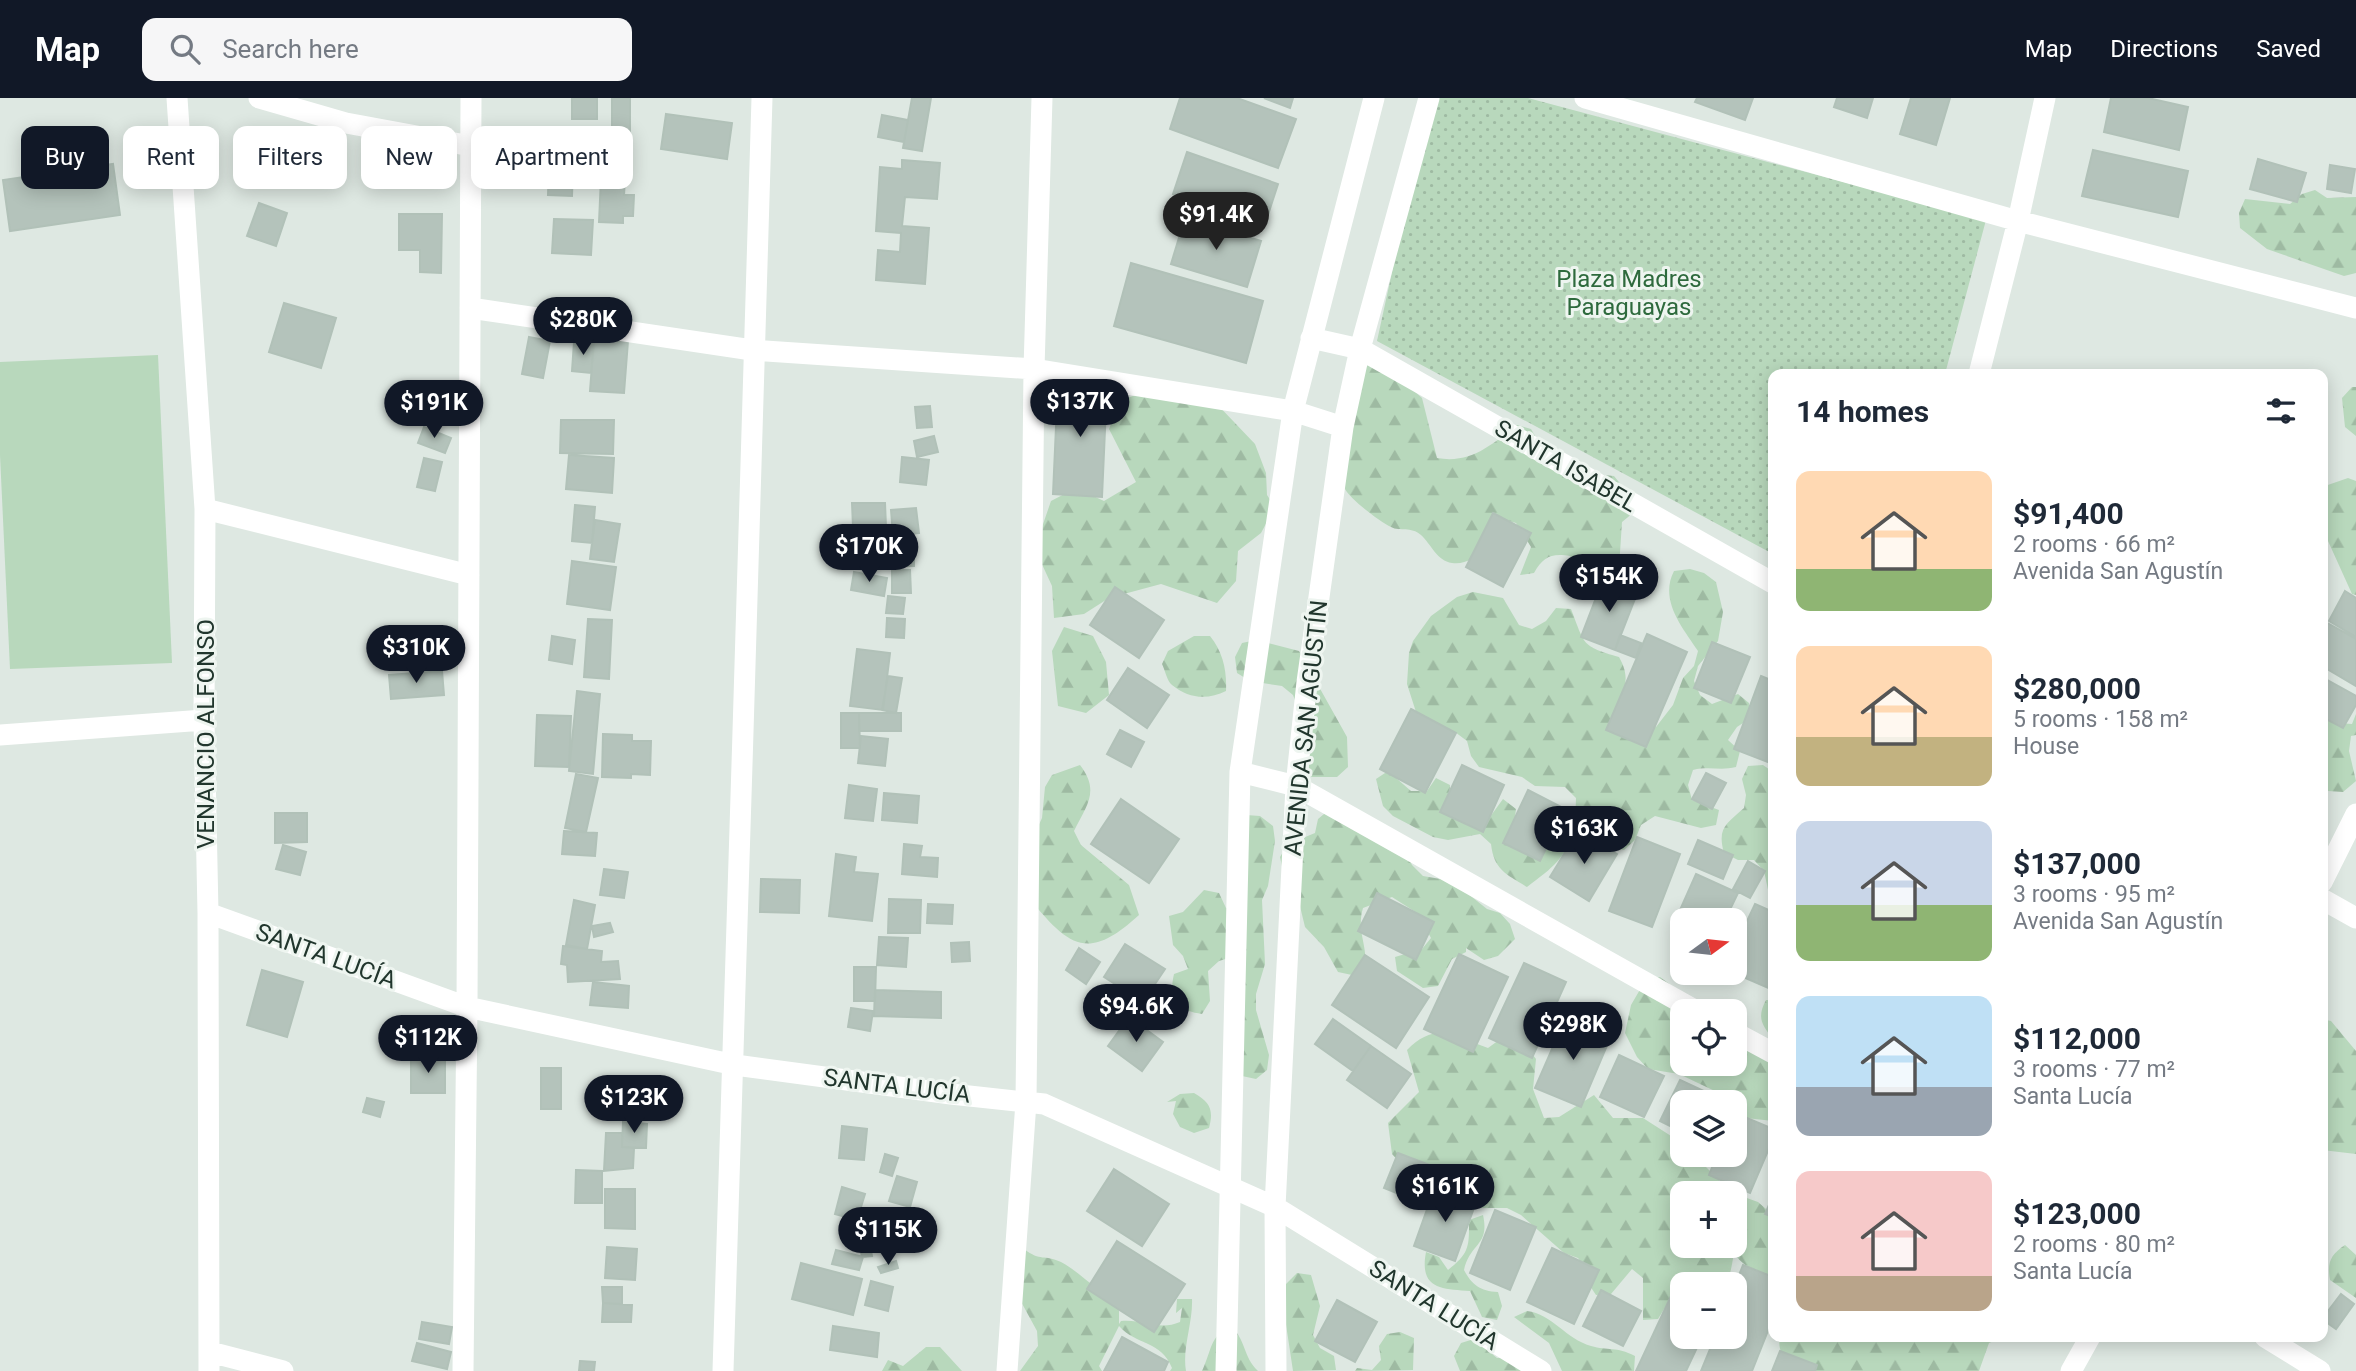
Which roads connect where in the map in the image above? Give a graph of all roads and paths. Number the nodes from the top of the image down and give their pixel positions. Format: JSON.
{"nodes":[{"id":1,"x":177,"y":98,"type":"edge"},
{"id":2,"x":259,"y":98,"type":"edge"},
{"id":3,"x":471,"y":98,"type":"edge"},
{"id":4,"x":762,"y":98,"type":"edge"},
{"id":5,"x":1042,"y":98,"type":"edge"},
{"id":6,"x":1374,"y":98,"type":"edge"},
{"id":7,"x":1429,"y":98,"type":"edge"},
{"id":8,"x":1585,"y":98,"type":"edge"},
{"id":9,"x":2045,"y":98,"type":"edge"},
{"id":10,"x":471,"y":126,"type":"edge"},
{"id":11,"x":471,"y":146,"type":"joint"},
{"id":12,"x":2018,"y":221,"type":"junction"},
{"id":13,"x":470,"y":308,"type":"junction"},
{"id":14,"x":2356,"y":308,"type":"edge"},
{"id":15,"x":1311,"y":338,"type":"junction"},
{"id":16,"x":1360,"y":349,"type":"junction"},
{"id":17,"x":752,"y":350,"type":"junction"},
{"id":18,"x":1034,"y":369,"type":"junction"},
{"id":19,"x":1980,"y":369,"type":"edge"},
{"id":20,"x":1293,"y":411,"type":"junction"},
{"id":21,"x":1343,"y":427,"type":"junction"},
{"id":22,"x":205,"y":509,"type":"junction"},
{"id":23,"x":469,"y":575,"type":"junction"},
{"id":24,"x":1768,"y":580,"type":"edge"},
{"id":25,"x":204,"y":720,"type":"junction"},
{"id":26,"x":0,"y":735,"type":"edge"},
{"id":27,"x":1240,"y":772,"type":"junction"},
{"id":28,"x":1296,"y":786,"type":"junction"},
{"id":29,"x":2356,"y":814,"type":"edge"},
{"id":30,"x":2328,"y":870,"type":"edge"},
{"id":31,"x":2328,"y":902,"type":"edge"},
{"id":32,"x":208,"y":913,"type":"junction"},
{"id":33,"x":2356,"y":918,"type":"edge"},
{"id":34,"x":1675,"y":999,"type":"edge"},
{"id":35,"x":467,"y":1007,"type":"junction"},
{"id":36,"x":1747,"y":1039,"type":"edge"},
{"id":37,"x":1768,"y":1051,"type":"edge"},
{"id":38,"x":735,"y":1065,"type":"junction"},
{"id":39,"x":1026,"y":1102,"type":"junction"},
{"id":40,"x":1231,"y":1187,"type":"junction"},
{"id":41,"x":1275,"y":1207,"type":"junction"},
{"id":42,"x":2087,"y":1342,"type":"edge"},
{"id":43,"x":2273,"y":1342,"type":"edge"},
{"id":44,"x":209,"y":1362,"type":"edge"},
{"id":45,"x":283,"y":1371,"type":"edge"},
{"id":46,"x":463,"y":1371,"type":"edge"},
{"id":47,"x":723,"y":1371,"type":"edge"},
{"id":48,"x":1007,"y":1371,"type":"edge"},
{"id":49,"x":1226,"y":1371,"type":"edge"},
{"id":50,"x":1276,"y":1371,"type":"edge"},
{"id":51,"x":1541,"y":1371,"type":"edge"},
{"id":52,"x":2071,"y":1371,"type":"edge"},
{"id":53,"x":2320,"y":1371,"type":"edge"}],
"edges":[{"from":1,"to":22,"type":"street","name":"VENANCIO ALFONSO"},
{"from":2,"to":11,"type":"street"},
{"from":3,"to":10,"type":"street"},
{"from":4,"to":17,"type":"street"},
{"from":5,"to":18,"type":"street"},
{"from":6,"to":15,"type":"street"},
{"from":7,"to":16,"type":"street","name":"AVENIDA SAN AGUSTÍN"},
{"from":8,"to":12,"type":"street"},
{"from":9,"to":12,"type":"street"},
{"from":11,"to":13,"type":"street"},
{"from":12,"to":14,"type":"street"},
{"from":12,"to":19,"type":"street"},
{"from":13,"to":17,"type":"street"},
{"from":13,"to":23,"type":"street"},
{"from":15,"to":16,"type":"street","name":"SANTA ISABEL"},
{"from":15,"to":20,"type":"street"},
{"from":16,"to":21,"type":"street","name":"AVENIDA SAN AGUSTÍN"},
{"from":16,"to":24,"type":"street","name":"SANTA ISABEL"},
{"from":17,"to":18,"type":"street"},
{"from":17,"to":38,"type":"street"},
{"from":18,"to":20,"type":"street"},
{"from":18,"to":39,"type":"street"},
{"from":20,"to":21,"type":"street"},
{"from":20,"to":27,"type":"street"},
{"from":21,"to":28,"type":"street","name":"AVENIDA SAN AGUSTÍN"},
{"from":22,"to":23,"type":"street"},
{"from":22,"to":25,"type":"street","name":"VENANCIO ALFONSO"},
{"from":23,"to":35,"type":"street"},
{"from":25,"to":26,"type":"street"},
{"from":25,"to":32,"type":"street","name":"VENANCIO ALFONSO"},
{"from":27,"to":28,"type":"street"},
{"from":27,"to":40,"type":"street"},
{"from":28,"to":34,"type":"street"},
{"from":28,"to":41,"type":"street","name":"AVENIDA SAN AGUSTÍN"},
{"from":29,"to":30,"type":"street"},
{"from":31,"to":33,"type":"street"},
{"from":32,"to":35,"type":"street","name":"SANTA LUCÍA"},
{"from":32,"to":44,"type":"street","name":"VENANCIO ALFONSO"},
{"from":35,"to":38,"type":"street","name":"SANTA LUCÍA"},
{"from":35,"to":46,"type":"street"},
{"from":36,"to":37,"type":"street"},
{"from":38,"to":39,"type":"street","name":"SANTA LUCÍA"},
{"from":38,"to":47,"type":"street"},
{"from":39,"to":40,"type":"street","name":"SANTA LUCÍA"},
{"from":39,"to":48,"type":"street"},
{"from":40,"to":41,"type":"street","name":"SANTA LUCÍA"},
{"from":40,"to":49,"type":"street"},
{"from":41,"to":50,"type":"street","name":"AVENIDA SAN AGUSTÍN"},
{"from":41,"to":51,"type":"street","name":"SANTA LUCÍA"},
{"from":42,"to":52,"type":"street"},
{"from":43,"to":53,"type":"street"},
{"from":44,"to":45,"type":"street"}]}
